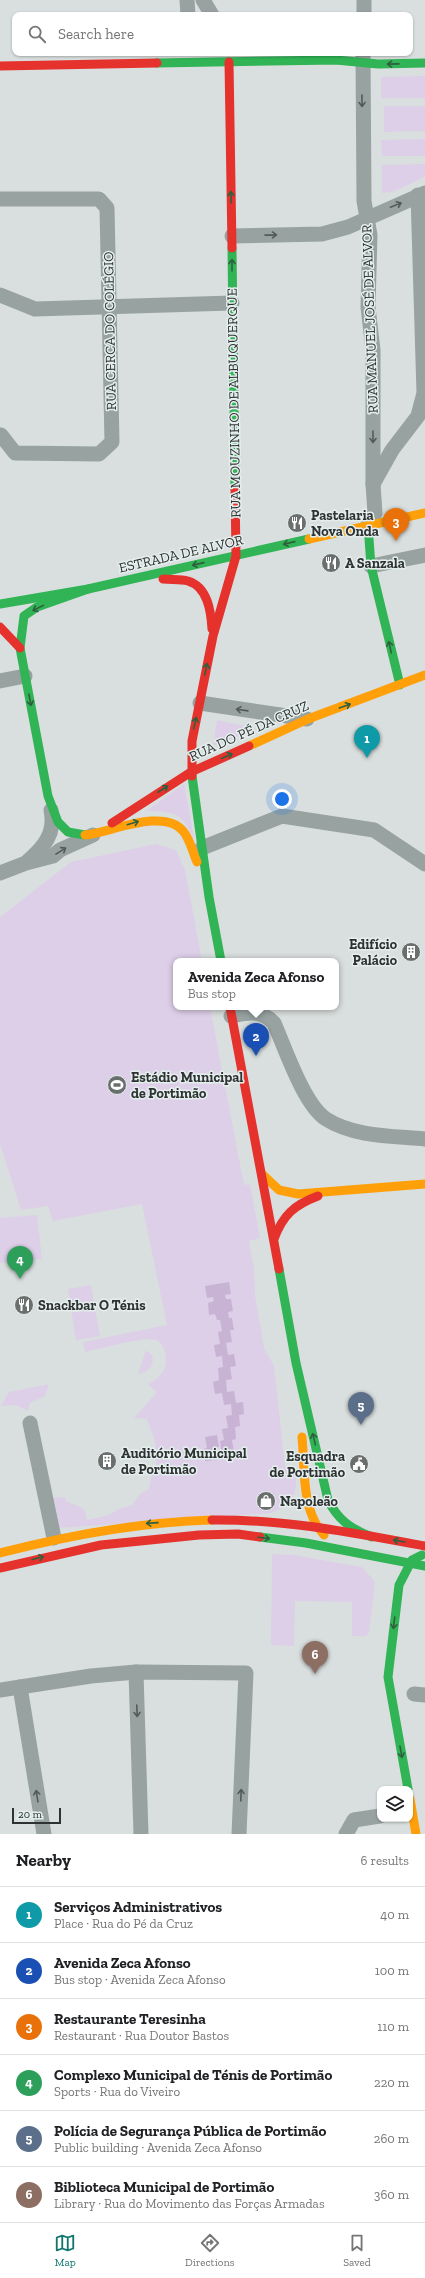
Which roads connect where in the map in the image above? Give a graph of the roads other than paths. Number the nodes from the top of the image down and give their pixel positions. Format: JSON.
{"nodes":[{"id":1,"x":203,"y":0,"type":"edge"},
{"id":2,"x":364,"y":0,"type":"edge"},
{"id":3,"x":210,"y":12,"type":"edge"},
{"id":4,"x":364,"y":12,"type":"edge"},
{"id":5,"x":180,"y":56,"type":"edge"},
{"id":6,"x":228,"y":58,"type":"edge"},
{"id":7,"x":362,"y":58,"type":"edge"},
{"id":8,"x":169,"y":63,"type":"junction"},
{"id":9,"x":425,"y":63,"type":"edge"},
{"id":10,"x":0,"y":66,"type":"edge"},
{"id":11,"x":422,"y":194,"type":"edge"},
{"id":12,"x":0,"y":199,"type":"edge"},
{"id":13,"x":367,"y":217,"type":"junction"},
{"id":14,"x":232,"y":236,"type":"junction"},
{"id":15,"x":0,"y":295,"type":"edge"},
{"id":16,"x":18,"y":303,"type":"junction"},
{"id":17,"x":232,"y":303,"type":"junction"},
{"id":18,"x":110,"y":307,"type":"junction"},
{"id":19,"x":0,"y":309,"type":"edge"},
{"id":20,"x":1,"y":435,"type":"dead end"},
{"id":21,"x":373,"y":484,"type":"junction"},
{"id":22,"x":425,"y":513,"type":"edge"},
{"id":23,"x":368,"y":525,"type":"junction"},
{"id":24,"x":425,"y":555,"type":"edge"},
{"id":25,"x":236,"y":556,"type":"junction"},
{"id":26,"x":371,"y":566,"type":"junction"},
{"id":27,"x":137,"y":578,"type":"junction"},
{"id":28,"x":88,"y":589,"type":"junction"},
{"id":29,"x":0,"y":604,"type":"edge"},
{"id":30,"x":0,"y":627,"type":"edge"},
{"id":31,"x":213,"y":636,"type":"junction"},
{"id":32,"x":20,"y":648,"type":"junction"},
{"id":33,"x":425,"y":675,"type":"edge"},
{"id":34,"x":25,"y":676,"type":"junction"},
{"id":35,"x":0,"y":681,"type":"edge"},
{"id":36,"x":400,"y":685,"type":"junction"},
{"id":37,"x":200,"y":702,"type":"junction"},
{"id":38,"x":308,"y":720,"type":"junction"},
{"id":39,"x":191,"y":772,"type":"junction"},
{"id":40,"x":48,"y":796,"type":"junction"},
{"id":41,"x":96,"y":834,"type":"junction"},
{"id":42,"x":202,"y":848,"type":"junction"},
{"id":43,"x":26,"y":863,"type":"junction"},
{"id":44,"x":425,"y":864,"type":"edge"},
{"id":45,"x":0,"y":873,"type":"edge"},
{"id":46,"x":209,"y":897,"type":"junction"},
{"id":47,"x":220,"y":958,"type":"edge"},
{"id":48,"x":230,"y":1011,"type":"edge"},
{"id":49,"x":425,"y":1139,"type":"edge"},
{"id":50,"x":262,"y":1174,"type":"junction"},
{"id":51,"x":425,"y":1184,"type":"edge"},
{"id":52,"x":328,"y":1192,"type":"junction"},
{"id":53,"x":274,"y":1239,"type":"junction"},
{"id":54,"x":296,"y":1363,"type":"junction"},
{"id":55,"x":30,"y":1423,"type":"dead end"},
{"id":56,"x":295,"y":1433,"type":"dead end"},
{"id":57,"x":324,"y":1481,"type":"junction"},
{"id":58,"x":299,"y":1504,"type":"dead end"},
{"id":59,"x":287,"y":1514,"type":"dead end"},
{"id":60,"x":232,"y":1521,"type":"junction"},
{"id":61,"x":316,"y":1526,"type":"junction"},
{"id":62,"x":372,"y":1537,"type":"junction"},
{"id":63,"x":54,"y":1538,"type":"junction"},
{"id":64,"x":425,"y":1546,"type":"edge"},
{"id":65,"x":0,"y":1553,"type":"edge"},
{"id":66,"x":58,"y":1554,"type":"junction"},
{"id":67,"x":425,"y":1554,"type":"edge"},
{"id":68,"x":387,"y":1558,"type":"junction"},
{"id":69,"x":411,"y":1563,"type":"junction"},
{"id":70,"x":425,"y":1566,"type":"edge"},
{"id":71,"x":0,"y":1568,"type":"edge"},
{"id":72,"x":399,"y":1585,"type":"junction"},
{"id":73,"x":136,"y":1672,"type":"junction"},
{"id":74,"x":20,"y":1687,"type":"junction"},
{"id":75,"x":0,"y":1690,"type":"edge"},
{"id":76,"x":407,"y":1786,"type":"edge"},
{"id":77,"x":377,"y":1816,"type":"edge"},
{"id":78,"x":413,"y":1818,"type":"edge"},
{"id":79,"x":44,"y":1834,"type":"edge"},
{"id":80,"x":141,"y":1834,"type":"edge"},
{"id":81,"x":239,"y":1834,"type":"edge"},
{"id":82,"x":346,"y":1834,"type":"edge"},
{"id":83,"x":416,"y":1834,"type":"edge"}],
"edges":[{"from":1,"to":3,"type":"street"},
{"from":2,"to":4,"type":"street"},
{"from":5,"to":8,"type":"street"},
{"from":6,"to":7,"type":"street"},
{"from":6,"to":8,"type":"street"},
{"from":14,"to":6,"type":"street","name":"RUA MOUZINHO DE ALBUQUERQUE","one_way":true},
{"from":9,"to":7,"type":"street","one_way":true},
{"from":7,"to":13,"type":"street","name":"RUA MANUEL JOSÉ DE ALVOR","one_way":true},
{"from":8,"to":10,"type":"street"},
{"from":13,"to":11,"type":"street","one_way":true},
{"from":11,"to":21,"type":"street"},
{"from":12,"to":18,"type":"street","name":"RUA CERCA DO COLÉGIO"},
{"from":14,"to":13,"type":"street","one_way":true},
{"from":13,"to":21,"type":"street","name":"RUA MANUEL JOSÉ DE ALVOR","one_way":true},
{"from":17,"to":14,"type":"street","name":"RUA MOUZINHO DE ALBUQUERQUE","one_way":true},
{"from":15,"to":16,"type":"street"},
{"from":16,"to":18,"type":"street"},
{"from":16,"to":19,"type":"street"},
{"from":17,"to":18,"type":"street"},
{"from":17,"to":25,"type":"street","name":"RUA MOUZINHO DE ALBUQUERQUE"},
{"from":18,"to":20,"type":"street","name":"RUA CERCA DO COLÉGIO"},
{"from":21,"to":23,"type":"street","name":"RUA MANUEL JOSÉ DE ALVOR"},
{"from":22,"to":23,"type":"street","name":"ESTRADA DE ALVOR"},
{"from":23,"to":25,"type":"street","name":"ESTRADA DE ALVOR","one_way":true},
{"from":23,"to":26,"type":"street"},
{"from":24,"to":26,"type":"street"},
{"from":25,"to":27,"type":"street","name":"ESTRADA DE ALVOR","one_way":true},
{"from":25,"to":31,"type":"street","name":"RUA MOUZINHO DE ALBUQUERQUE"},
{"from":36,"to":26,"type":"street","one_way":true},
{"from":27,"to":28,"type":"street","name":"ESTRADA DE ALVOR"},
{"from":27,"to":31,"type":"street"},
{"from":28,"to":29,"type":"street","name":"ESTRADA DE ALVOR"},
{"from":28,"to":32,"type":"street","one_way":true},
{"from":30,"to":32,"type":"street"},
{"from":37,"to":31,"type":"street","name":"RUA MOUZINHO DE ALBUQUERQUE","one_way":true},
{"from":32,"to":34,"type":"street"},
{"from":33,"to":36,"type":"street","name":"RUA DO PÉ DA CRUZ"},
{"from":34,"to":35,"type":"street"},
{"from":34,"to":40,"type":"street","one_way":true},
{"from":38,"to":36,"type":"street","name":"RUA DO PÉ DA CRUZ","one_way":true},
{"from":38,"to":37,"type":"street","one_way":true},
{"from":39,"to":37,"type":"street","name":"RUA MOUZINHO DE ALBUQUERQUE","one_way":true},
{"from":39,"to":38,"type":"street","name":"RUA DO PÉ DA CRUZ","one_way":true},
{"from":41,"to":39,"type":"street","name":"RUA DO PÉ DA CRUZ","one_way":true},
{"from":39,"to":42,"type":"street","name":"RUA MOUZINHO DE ALBUQUERQUE"},
{"from":40,"to":41,"type":"street"},
{"from":40,"to":43,"type":"street"},
{"from":43,"to":41,"type":"street","one_way":true},
{"from":41,"to":46,"type":"street","one_way":true},
{"from":42,"to":44,"type":"street"},
{"from":42,"to":46,"type":"street","name":"RUA MOUZINHO DE ALBUQUERQUE"},
{"from":43,"to":45,"type":"street"},
{"from":46,"to":47,"type":"street"},
{"from":48,"to":49,"type":"street"},
{"from":48,"to":50,"type":"street"},
{"from":50,"to":52,"type":"street"},
{"from":50,"to":53,"type":"street"},
{"from":51,"to":52,"type":"street"},
{"from":52,"to":53,"type":"street"},
{"from":53,"to":54,"type":"street"},
{"from":57,"to":54,"type":"street","one_way":true},
{"from":54,"to":61,"type":"street"},
{"from":55,"to":63,"type":"street"},
{"from":56,"to":58,"type":"street"},
{"from":57,"to":61,"type":"street"},
{"from":57,"to":62,"type":"street"},
{"from":59,"to":60,"type":"street"},
{"from":60,"to":61,"type":"street"},
{"from":60,"to":63,"type":"street","one_way":true},
{"from":61,"to":62,"type":"street"},
{"from":61,"to":66,"type":"street"},
{"from":61,"to":68,"type":"street"},
{"from":64,"to":62,"type":"street","one_way":true},
{"from":63,"to":65,"type":"street"},
{"from":66,"to":68,"type":"street","one_way":true},
{"from":71,"to":66,"type":"street","one_way":true},
{"from":67,"to":69,"type":"street"},
{"from":68,"to":69,"type":"street"},
{"from":68,"to":72,"type":"street"},
{"from":69,"to":70,"type":"street"},
{"from":69,"to":72,"type":"street"},
{"from":72,"to":76,"type":"street","one_way":true},
{"from":73,"to":74,"type":"street"},
{"from":73,"to":80,"type":"street","one_way":true},
{"from":81,"to":73,"type":"street","one_way":true},
{"from":74,"to":75,"type":"street"},
{"from":79,"to":74,"type":"street","one_way":true},
{"from":77,"to":82,"type":"street"},
{"from":78,"to":83,"type":"street"}]}
